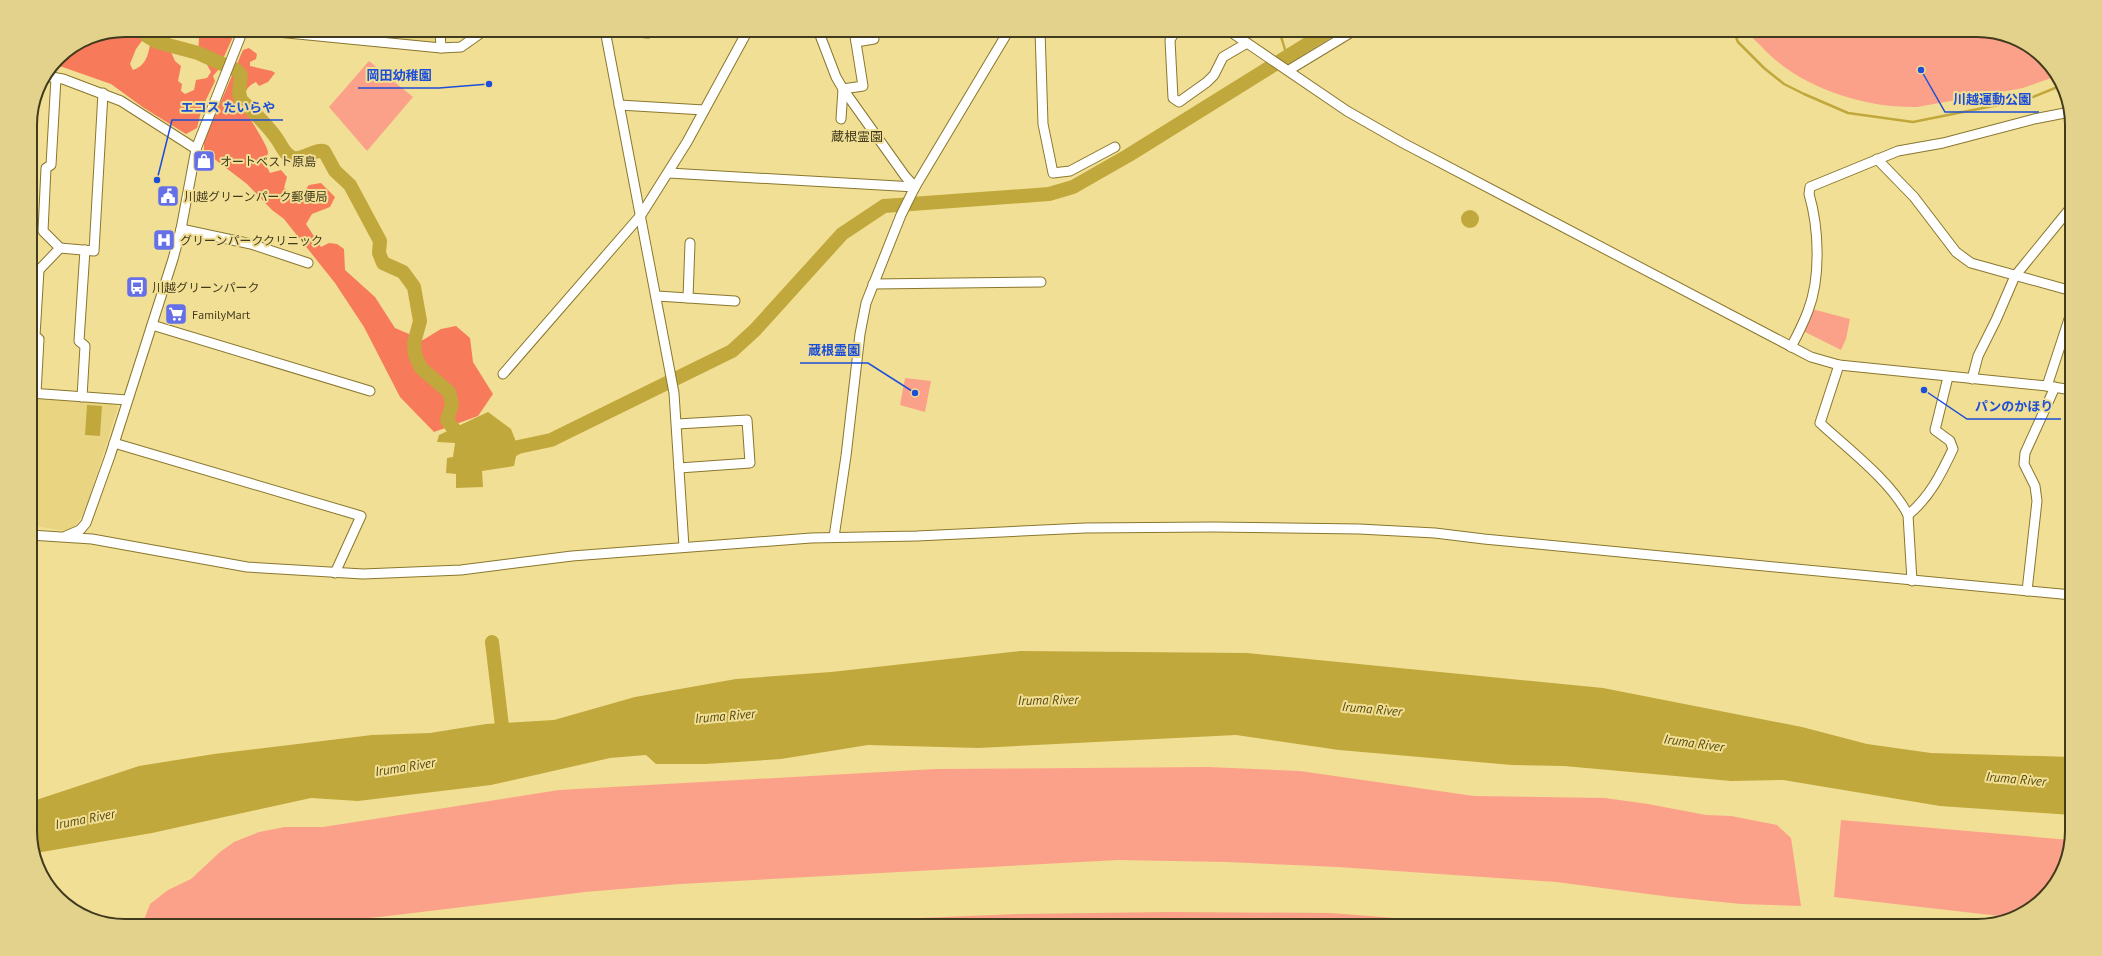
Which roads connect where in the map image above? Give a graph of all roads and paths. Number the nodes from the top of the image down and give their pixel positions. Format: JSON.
{"nodes":[{"id":1,"x":240,"y":37,"type":"edge"},
{"id":2,"x":329,"y":37,"type":"edge"},
{"id":3,"x":440,"y":37,"type":"edge"},
{"id":4,"x":475,"y":37,"type":"edge"},
{"id":5,"x":606,"y":37,"type":"edge"},
{"id":6,"x":744,"y":37,"type":"edge"},
{"id":7,"x":821,"y":37,"type":"edge"},
{"id":8,"x":855,"y":37,"type":"edge"},
{"id":9,"x":1005,"y":37,"type":"edge"},
{"id":10,"x":1040,"y":37,"type":"edge"},
{"id":11,"x":1172,"y":37,"type":"edge"},
{"id":12,"x":1238,"y":37,"type":"edge"},
{"id":13,"x":1343,"y":37,"type":"edge"},
{"id":14,"x":874,"y":39,"type":"dead end"},
{"id":15,"x":856,"y":42,"type":"junction"},
{"id":16,"x":1247,"y":43,"type":"junction"},
{"id":17,"x":441,"y":48,"type":"junction"},
{"id":18,"x":1287,"y":69,"type":"junction"},
{"id":19,"x":51,"y":77,"type":"edge"},
{"id":20,"x":56,"y":78,"type":"junction"},
{"id":21,"x":843,"y":90,"type":"junction"},
{"id":22,"x":103,"y":93,"type":"junction"},
{"id":23,"x":619,"y":105,"type":"junction"},
{"id":24,"x":704,"y":110,"type":"junction"},
{"id":25,"x":2064,"y":113,"type":"edge"},
{"id":26,"x":841,"y":119,"type":"dead end"},
{"id":27,"x":1115,"y":147,"type":"dead end"},
{"id":28,"x":196,"y":149,"type":"junction"},
{"id":29,"x":1877,"y":159,"type":"junction"},
{"id":30,"x":669,"y":173,"type":"junction"},
{"id":31,"x":915,"y":186,"type":"junction"},
{"id":32,"x":641,"y":215,"type":"junction"},
{"id":33,"x":2065,"y":216,"type":"edge"},
{"id":34,"x":181,"y":229,"type":"junction"},
{"id":35,"x":690,"y":243,"type":"dead end"},
{"id":36,"x":60,"y":248,"type":"junction"},
{"id":37,"x":85,"y":250,"type":"junction"},
{"id":38,"x":308,"y":263,"type":"dead end"},
{"id":39,"x":37,"y":268,"type":"edge"},
{"id":40,"x":2015,"y":276,"type":"junction"},
{"id":41,"x":1041,"y":282,"type":"dead end"},
{"id":42,"x":873,"y":284,"type":"junction"},
{"id":43,"x":2065,"y":289,"type":"edge"},
{"id":44,"x":657,"y":296,"type":"junction"},
{"id":45,"x":688,"y":298,"type":"junction"},
{"id":46,"x":735,"y":301,"type":"dead end"},
{"id":47,"x":152,"y":325,"type":"junction"},
{"id":48,"x":2065,"y":335,"type":"edge"},
{"id":49,"x":37,"y":338,"type":"edge"},
{"id":50,"x":1791,"y":348,"type":"junction"},
{"id":51,"x":37,"y":357,"type":"edge"},
{"id":52,"x":1839,"y":365,"type":"junction"},
{"id":53,"x":503,"y":374,"type":"dead end"},
{"id":54,"x":1948,"y":378,"type":"junction"},
{"id":55,"x":1972,"y":379,"type":"junction"},
{"id":56,"x":2051,"y":386,"type":"junction"},
{"id":57,"x":2065,"y":389,"type":"edge"},
{"id":58,"x":370,"y":391,"type":"dead end"},
{"id":59,"x":37,"y":393,"type":"edge"},
{"id":60,"x":82,"y":397,"type":"junction"},
{"id":61,"x":127,"y":400,"type":"junction"},
{"id":62,"x":677,"y":424,"type":"junction"},
{"id":63,"x":114,"y":443,"type":"junction"},
{"id":64,"x":679,"y":468,"type":"junction"},
{"id":65,"x":1908,"y":514,"type":"junction"},
{"id":66,"x":37,"y":535,"type":"edge"},
{"id":67,"x":64,"y":536,"type":"junction"},
{"id":68,"x":834,"y":537,"type":"junction"},
{"id":69,"x":684,"y":547,"type":"junction"},
{"id":70,"x":335,"y":573,"type":"junction"},
{"id":71,"x":1912,"y":581,"type":"junction"},
{"id":72,"x":2027,"y":591,"type":"junction"},
{"id":73,"x":2065,"y":594,"type":"edge"}],
"edges":[{"from":1,"to":28,"type":"street"},
{"from":2,"to":17,"type":"street"},
{"from":3,"to":17,"type":"street"},
{"from":4,"to":17,"type":"street"},
{"from":5,"to":23,"type":"street"},
{"from":6,"to":24,"type":"street"},
{"from":7,"to":21,"type":"street"},
{"from":8,"to":15,"type":"street"},
{"from":9,"to":31,"type":"street"},
{"from":10,"to":27,"type":"street"},
{"from":11,"to":16,"type":"street"},
{"from":12,"to":16,"type":"street"},
{"from":13,"to":18,"type":"street"},
{"from":14,"to":15,"type":"street"},
{"from":15,"to":21,"type":"street"},
{"from":16,"to":18,"type":"street"},
{"from":18,"to":50,"type":"street"},
{"from":19,"to":20,"type":"street"},
{"from":20,"to":22,"type":"street"},
{"from":20,"to":36,"type":"street"},
{"from":21,"to":26,"type":"street"},
{"from":21,"to":31,"type":"street"},
{"from":22,"to":28,"type":"street"},
{"from":22,"to":37,"type":"street"},
{"from":23,"to":24,"type":"street"},
{"from":23,"to":32,"type":"street"},
{"from":24,"to":30,"type":"street"},
{"from":25,"to":29,"type":"street"},
{"from":28,"to":34,"type":"street"},
{"from":29,"to":40,"type":"street"},
{"from":29,"to":50,"type":"street"},
{"from":30,"to":31,"type":"street"},
{"from":30,"to":32,"type":"street"},
{"from":31,"to":42,"type":"street"},
{"from":32,"to":44,"type":"street"},
{"from":32,"to":53,"type":"street"},
{"from":33,"to":40,"type":"street"},
{"from":34,"to":38,"type":"street"},
{"from":34,"to":47,"type":"street"},
{"from":35,"to":45,"type":"street"},
{"from":36,"to":37,"type":"street"},
{"from":36,"to":39,"type":"street"},
{"from":37,"to":60,"type":"street"},
{"from":40,"to":43,"type":"street"},
{"from":40,"to":55,"type":"street"},
{"from":41,"to":42,"type":"street"},
{"from":42,"to":68,"type":"street"},
{"from":44,"to":45,"type":"street"},
{"from":44,"to":62,"type":"street"},
{"from":45,"to":46,"type":"street"},
{"from":47,"to":58,"type":"street"},
{"from":47,"to":61,"type":"street"},
{"from":48,"to":56,"type":"street"},
{"from":49,"to":51,"type":"street"},
{"from":50,"to":52,"type":"street"},
{"from":52,"to":54,"type":"street"},
{"from":52,"to":65,"type":"street"},
{"from":54,"to":55,"type":"street"},
{"from":54,"to":65,"type":"street"},
{"from":55,"to":56,"type":"street"},
{"from":56,"to":57,"type":"street"},
{"from":56,"to":72,"type":"street"},
{"from":59,"to":60,"type":"street"},
{"from":60,"to":61,"type":"street"},
{"from":61,"to":63,"type":"street"},
{"from":62,"to":64,"type":"street"},
{"from":62,"to":64,"type":"street"},
{"from":63,"to":67,"type":"street"},
{"from":63,"to":70,"type":"street"},
{"from":64,"to":69,"type":"street"},
{"from":65,"to":71,"type":"street"},
{"from":66,"to":67,"type":"street"},
{"from":67,"to":70,"type":"street"},
{"from":68,"to":69,"type":"street"},
{"from":68,"to":71,"type":"street"},
{"from":69,"to":70,"type":"street"},
{"from":71,"to":72,"type":"street"},
{"from":72,"to":73,"type":"street"}]}
